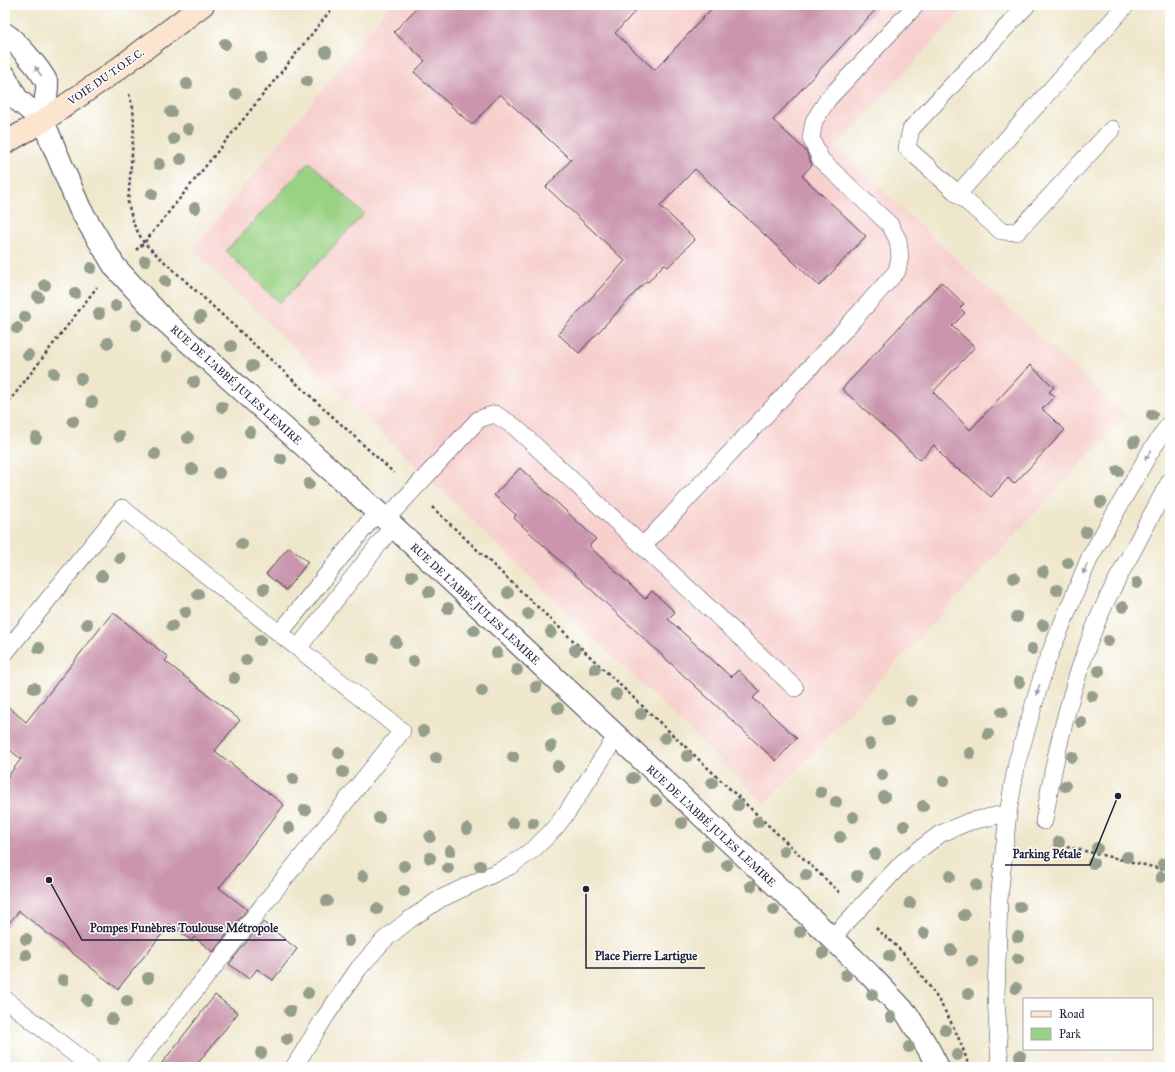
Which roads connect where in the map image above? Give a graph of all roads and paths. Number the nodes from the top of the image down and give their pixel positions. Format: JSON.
{"nodes":[{"id":1,"x":203,"y":5,"type":"edge"},
{"id":2,"x":335,"y":5,"type":"edge"},
{"id":3,"x":916,"y":5,"type":"edge"},
{"id":4,"x":1028,"y":5,"type":"edge"},
{"id":5,"x":1126,"y":5,"type":"edge"},
{"id":6,"x":5,"y":34,"type":"edge"},
{"id":7,"x":5,"y":76,"type":"edge"},
{"id":8,"x":128,"y":91,"type":"dead end"},
{"id":9,"x":43,"y":121,"type":"junction"},
{"id":10,"x":1112,"y":129,"type":"dead end"},
{"id":11,"x":5,"y":143,"type":"edge"},
{"id":12,"x":958,"y":194,"type":"junction"},
{"id":13,"x":144,"y":244,"type":"junction"},
{"id":14,"x":100,"y":284,"type":"dead end"},
{"id":15,"x":5,"y":407,"type":"edge"},
{"id":16,"x":1170,"y":423,"type":"edge"},
{"id":17,"x":1170,"y":481,"type":"edge"},
{"id":18,"x":412,"y":489,"type":"junction"},
{"id":19,"x":385,"y":519,"type":"junction"},
{"id":20,"x":643,"y":546,"type":"junction"},
{"id":21,"x":280,"y":633,"type":"junction"},
{"id":22,"x":298,"y":648,"type":"junction"},
{"id":23,"x":5,"y":653,"type":"edge"},
{"id":24,"x":795,"y":688,"type":"dead end"},
{"id":25,"x":616,"y":737,"type":"junction"},
{"id":26,"x":1008,"y":813,"type":"junction"},
{"id":27,"x":1044,"y":821,"type":"dead end"},
{"id":28,"x":1050,"y":843,"type":"dead end"},
{"id":29,"x":1170,"y":871,"type":"edge"},
{"id":30,"x":858,"y":911,"type":"junction"},
{"id":31,"x":832,"y":938,"type":"junction"},
{"id":32,"x":5,"y":999,"type":"edge"},
{"id":33,"x":91,"y":1067,"type":"edge"},
{"id":34,"x":134,"y":1067,"type":"edge"},
{"id":35,"x":294,"y":1067,"type":"edge"},
{"id":36,"x":938,"y":1067,"type":"edge"},
{"id":37,"x":969,"y":1067,"type":"edge"},
{"id":38,"x":1000,"y":1067,"type":"edge"}],
"edges":[{"from":1,"to":9,"type":"street","name":"VOIE DU T.O.E.C."},
{"from":2,"to":13,"type":"path"},
{"from":3,"to":20,"type":"lane"},
{"from":4,"to":12,"type":"lane"},
{"from":5,"to":12,"type":"lane"},
{"from":9,"to":6,"type":"street","one_way":true},
{"from":7,"to":9,"type":"street"},
{"from":8,"to":13,"type":"path"},
{"from":9,"to":11,"type":"street","name":"VOIE DU T.O.E.C."},
{"from":9,"to":19,"type":"street","name":"RUE DE L'ABBÉ JULES LEMIRE"},
{"from":10,"to":12,"type":"lane"},
{"from":13,"to":18,"type":"path"},
{"from":14,"to":15,"type":"path"},
{"from":16,"to":26,"type":"lane","one_way":true},
{"from":17,"to":27,"type":"lane"},
{"from":18,"to":19,"type":"lane"},
{"from":18,"to":20,"type":"lane"},
{"from":18,"to":30,"type":"path"},
{"from":19,"to":21,"type":"lane"},
{"from":19,"to":22,"type":"lane"},
{"from":19,"to":25,"type":"street","name":"RUE DE L'ABBÉ JULES LEMIRE"},
{"from":20,"to":24,"type":"lane"},
{"from":21,"to":22,"type":"lane"},
{"from":21,"to":23,"type":"lane"},
{"from":22,"to":34,"type":"lane"},
{"from":25,"to":31,"type":"street","name":"RUE DE L'ABBÉ JULES LEMIRE"},
{"from":25,"to":35,"type":"lane"},
{"from":26,"to":30,"type":"lane"},
{"from":26,"to":38,"type":"lane"},
{"from":28,"to":29,"type":"path"},
{"from":30,"to":31,"type":"lane"},
{"from":30,"to":37,"type":"path"},
{"from":31,"to":36,"type":"street","name":"RUE DE L'ABBÉ JULES LEMIRE"},
{"from":32,"to":33,"type":"lane"}]}
